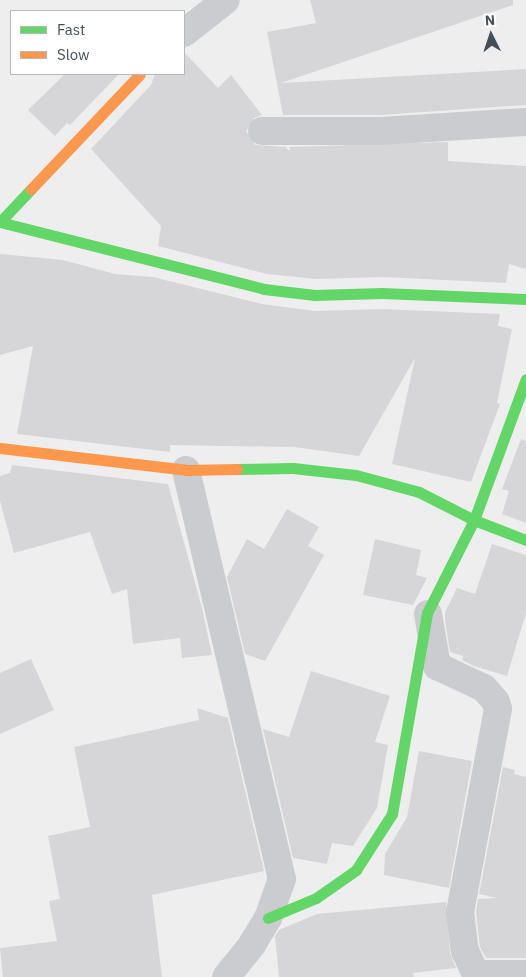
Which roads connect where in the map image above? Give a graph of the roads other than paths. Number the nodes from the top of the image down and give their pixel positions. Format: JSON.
{"nodes":[{"id":1,"x":226,"y":0,"type":"edge"},
{"id":2,"x":185,"y":32,"type":"edge"},
{"id":3,"x":139,"y":75,"type":"edge"},
{"id":4,"x":526,"y":122,"type":"edge"},
{"id":5,"x":262,"y":131,"type":"dead end"},
{"id":6,"x":526,"y":299,"type":"edge"},
{"id":7,"x":526,"y":379,"type":"edge"},
{"id":8,"x":0,"y":448,"type":"edge"},
{"id":9,"x":186,"y":470,"type":"junction"},
{"id":10,"x":474,"y":520,"type":"junction"},
{"id":11,"x":526,"y":540,"type":"edge"},
{"id":12,"x":427,"y":613,"type":"junction"},
{"id":13,"x":268,"y":918,"type":"junction"},
{"id":14,"x":526,"y":974,"type":"edge"},
{"id":15,"x":478,"y":976,"type":"edge"},
{"id":16,"x":226,"y":977,"type":"edge"}],
"edges":[{"from":1,"to":2,"type":"street"},
{"from":3,"to":6,"type":"street"},
{"from":4,"to":5,"type":"street"},
{"from":7,"to":10,"type":"street"},
{"from":8,"to":9,"type":"street"},
{"from":9,"to":10,"type":"street"},
{"from":9,"to":13,"type":"street"},
{"from":10,"to":11,"type":"street"},
{"from":10,"to":12,"type":"street"},
{"from":12,"to":13,"type":"street"},
{"from":12,"to":15,"type":"street"},
{"from":13,"to":16,"type":"street"},
{"from":14,"to":15,"type":"street"}]}
